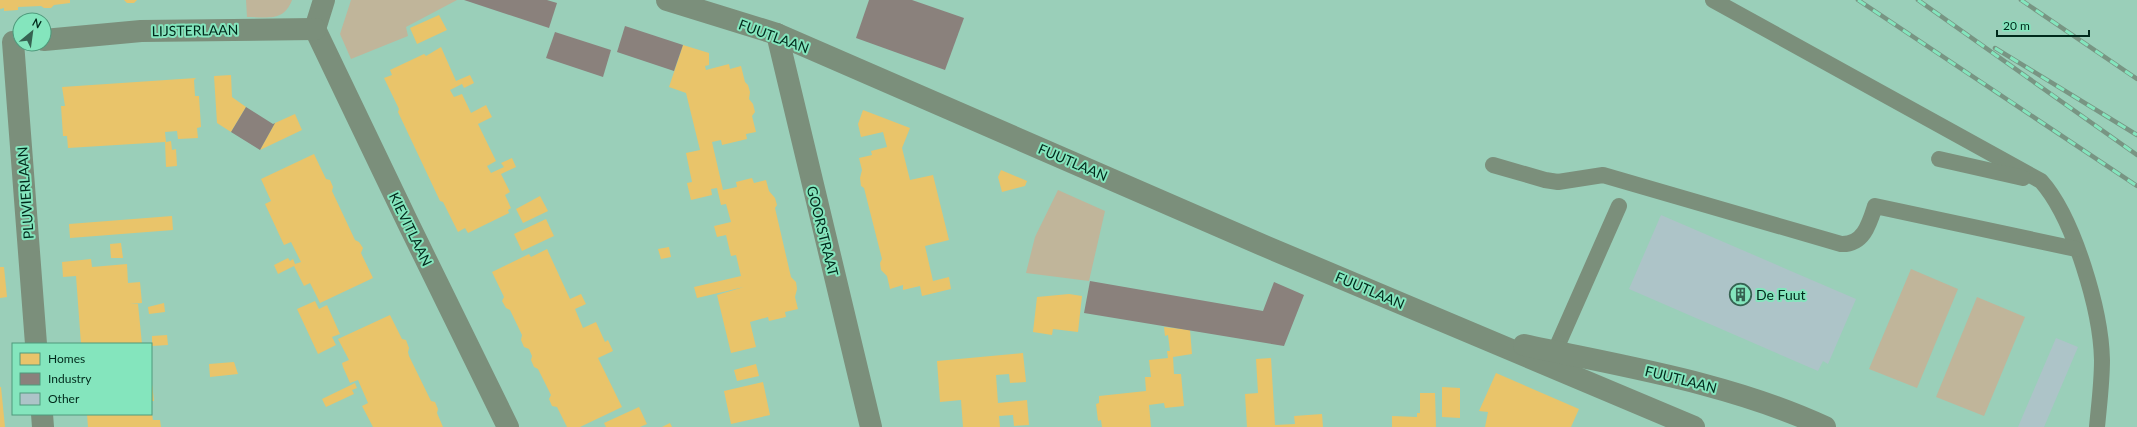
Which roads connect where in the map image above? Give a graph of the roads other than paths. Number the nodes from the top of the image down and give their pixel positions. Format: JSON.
{"nodes":[{"id":1,"x":324,"y":0,"type":"edge"},
{"id":2,"x":667,"y":0,"type":"edge"},
{"id":3,"x":1714,"y":0,"type":"edge"},
{"id":4,"x":315,"y":29,"type":"junction"},
{"id":5,"x":776,"y":34,"type":"junction"},
{"id":6,"x":52,"y":39,"type":"edge"},
{"id":7,"x":11,"y":42,"type":"edge"},
{"id":8,"x":1939,"y":159,"type":"dead end"},
{"id":9,"x":1493,"y":165,"type":"dead end"},
{"id":10,"x":2041,"y":182,"type":"junction"},
{"id":11,"x":1619,"y":206,"type":"dead end"},
{"id":12,"x":2076,"y":249,"type":"junction"},
{"id":13,"x":1474,"y":334,"type":"junction"},
{"id":14,"x":36,"y":343,"type":"edge"},
{"id":15,"x":1555,"y":352,"type":"junction"},
{"id":16,"x":42,"y":415,"type":"edge"},
{"id":17,"x":1818,"y":425,"type":"edge"},
{"id":18,"x":43,"y":427,"type":"edge"},
{"id":19,"x":508,"y":427,"type":"edge"},
{"id":20,"x":871,"y":427,"type":"edge"},
{"id":21,"x":1694,"y":427,"type":"edge"},
{"id":22,"x":2097,"y":427,"type":"edge"}],
"edges":[{"from":1,"to":4,"type":"street"},
{"from":2,"to":5,"type":"street","name":"FUUTLAAN"},
{"from":3,"to":10,"type":"lane"},
{"from":4,"to":6,"type":"street","name":"LIJSTERLAAN"},
{"from":4,"to":19,"type":"street","name":"KIEVITLAAN"},
{"from":5,"to":13,"type":"street","name":"FUUTLAAN"},
{"from":5,"to":20,"type":"street","name":"GOORSTRAAT"},
{"from":7,"to":14,"type":"street","name":"PLUVIERLAAN"},
{"from":8,"to":10,"type":"lane"},
{"from":9,"to":12,"type":"lane"},
{"from":10,"to":12,"type":"lane"},
{"from":11,"to":15,"type":"lane"},
{"from":12,"to":22,"type":"lane"},
{"from":13,"to":15,"type":"street","name":"FUUTLAAN"},
{"from":13,"to":21,"type":"street","name":"FUUTLAAN"},
{"from":15,"to":17,"type":"street","name":"FUUTLAAN"},
{"from":16,"to":18,"type":"street"}]}
